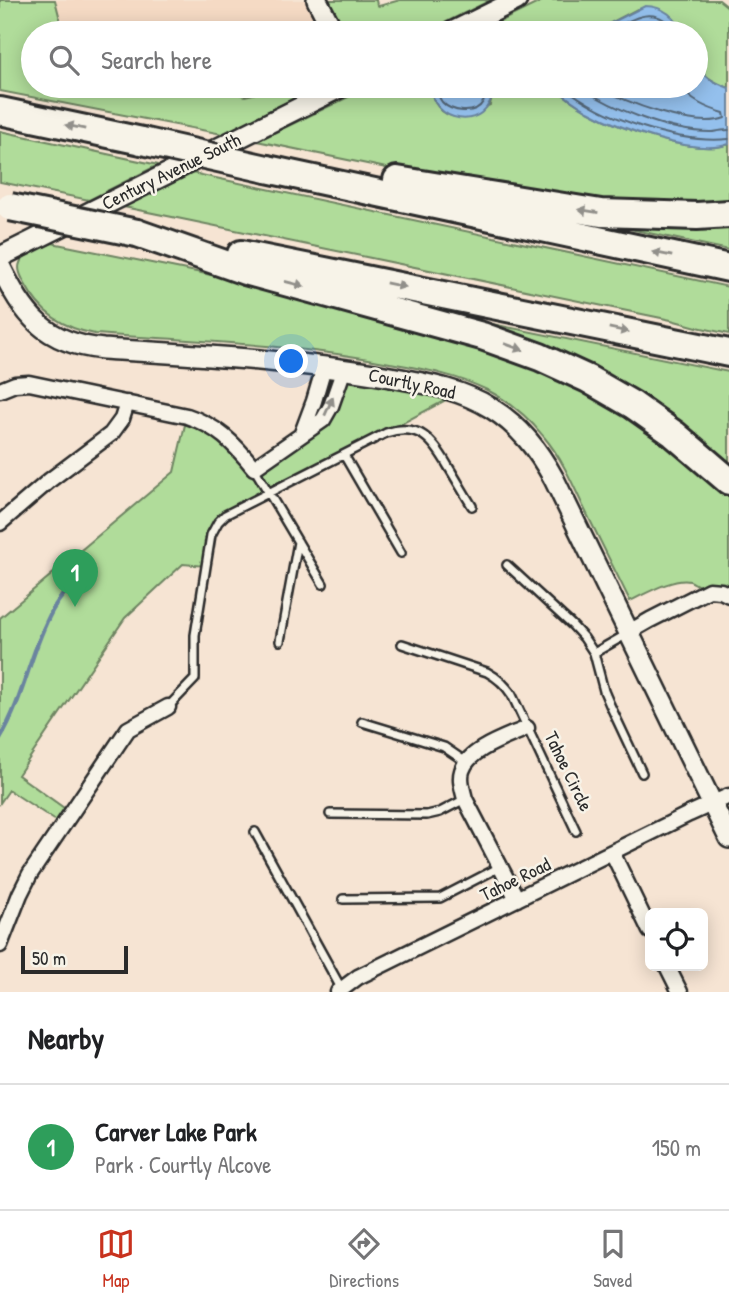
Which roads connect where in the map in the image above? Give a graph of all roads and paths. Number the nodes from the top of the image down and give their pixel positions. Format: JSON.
{"nodes":[{"id":1,"x":317,"y":0,"type":"edge"},
{"id":2,"x":517,"y":0,"type":"edge"},
{"id":3,"x":328,"y":21,"type":"edge"},
{"id":4,"x":474,"y":21,"type":"edge"},
{"id":5,"x":319,"y":98,"type":"edge"},
{"id":6,"x":0,"y":111,"type":"edge"},
{"id":7,"x":267,"y":169,"type":"junction"},
{"id":8,"x":5,"y":206,"type":"edge"},
{"id":9,"x":729,"y":214,"type":"edge"},
{"id":10,"x":137,"y":233,"type":"junction"},
{"id":11,"x":0,"y":257,"type":"edge"},
{"id":12,"x":0,"y":265,"type":"edge"},
{"id":13,"x":729,"y":268,"type":"edge"},
{"id":14,"x":729,"y":353,"type":"edge"},
{"id":15,"x":324,"y":367,"type":"junction"},
{"id":16,"x":344,"y":369,"type":"junction"},
{"id":17,"x":0,"y":390,"type":"edge"},
{"id":18,"x":127,"y":403,"type":"junction"},
{"id":19,"x":302,"y":433,"type":"junction"},
{"id":20,"x":344,"y":455,"type":"junction"},
{"id":21,"x":254,"y":468,"type":"junction"},
{"id":22,"x":729,"y":481,"type":"edge"},
{"id":23,"x":269,"y":493,"type":"junction"},
{"id":24,"x":471,"y":506,"type":"dead end"},
{"id":25,"x":0,"y":523,"type":"edge"},
{"id":26,"x":298,"y":542,"type":"junction"},
{"id":27,"x":401,"y":553,"type":"dead end"},
{"id":28,"x":507,"y":565,"type":"dead end"},
{"id":29,"x":323,"y":584,"type":"dead end"},
{"id":30,"x":729,"y":595,"type":"edge"},
{"id":31,"x":629,"y":632,"type":"junction"},
{"id":32,"x":280,"y":641,"type":"dead end"},
{"id":33,"x":402,"y":644,"type":"dead end"},
{"id":34,"x":594,"y":653,"type":"junction"},
{"id":35,"x":167,"y":707,"type":"joint"},
{"id":36,"x":362,"y":722,"type":"dead end"},
{"id":37,"x":527,"y":728,"type":"junction"},
{"id":38,"x":466,"y":762,"type":"junction"},
{"id":39,"x":642,"y":774,"type":"dead end"},
{"id":40,"x":466,"y":799,"type":"junction"},
{"id":41,"x":721,"y":800,"type":"edge"},
{"id":42,"x":330,"y":814,"type":"dead end"},
{"id":43,"x":256,"y":831,"type":"dead end"},
{"id":44,"x":576,"y":831,"type":"dead end"},
{"id":45,"x":729,"y":838,"type":"edge"},
{"id":46,"x":612,"y":852,"type":"junction"},
{"id":47,"x":500,"y":867,"type":"junction"},
{"id":48,"x":343,"y":899,"type":"dead end"},
{"id":49,"x":517,"y":899,"type":"junction"},
{"id":50,"x":645,"y":921,"type":"edge"},
{"id":51,"x":0,"y":945,"type":"edge"},
{"id":52,"x":670,"y":971,"type":"edge"},
{"id":53,"x":340,"y":990,"type":"edge"},
{"id":54,"x":680,"y":992,"type":"edge"}],
"edges":[{"from":1,"to":3,"type":"street"},
{"from":2,"to":4,"type":"street"},
{"from":5,"to":11,"type":"street","name":"Century Avenue South"},
{"from":7,"to":6,"type":"highway","one_way":true,"bridge":true},
{"from":9,"to":7,"type":"highway","one_way":true},
{"from":13,"to":7,"type":"highway","one_way":true},
{"from":8,"to":10,"type":"highway","bridge":true},
{"from":10,"to":14,"type":"highway","one_way":true},
{"from":10,"to":22,"type":"highway","one_way":true},
{"from":12,"to":15,"type":"street","name":"Courtly Road"},
{"from":15,"to":16,"type":"street","name":"Courtly Road"},
{"from":15,"to":19,"type":"street"},
{"from":19,"to":16,"type":"street","one_way":true},
{"from":16,"to":31,"type":"street","name":"Courtly Road"},
{"from":17,"to":18,"type":"street"},
{"from":18,"to":21,"type":"street"},
{"from":18,"to":25,"type":"street"},
{"from":19,"to":21,"type":"street"},
{"from":20,"to":23,"type":"lane"},
{"from":20,"to":24,"type":"lane"},
{"from":20,"to":27,"type":"lane"},
{"from":21,"to":23,"type":"lane"},
{"from":23,"to":26,"type":"lane"},
{"from":23,"to":35,"type":"lane"},
{"from":26,"to":29,"type":"lane"},
{"from":26,"to":32,"type":"lane"},
{"from":28,"to":34,"type":"lane"},
{"from":30,"to":31,"type":"street"},
{"from":31,"to":34,"type":"lane"},
{"from":31,"to":41,"type":"street","name":"Courtly Road"},
{"from":33,"to":37,"type":"lane","name":"Tahoe Circle"},
{"from":34,"to":39,"type":"lane"},
{"from":35,"to":51,"type":"street"},
{"from":36,"to":38,"type":"lane"},
{"from":37,"to":38,"type":"street","name":"Tahoe Circle"},
{"from":37,"to":44,"type":"lane","name":"Tahoe Circle"},
{"from":38,"to":40,"type":"street"},
{"from":40,"to":42,"type":"lane"},
{"from":40,"to":47,"type":"street"},
{"from":41,"to":45,"type":"street","name":"Courtly Road"},
{"from":41,"to":46,"type":"street","name":"Tahoe Road"},
{"from":43,"to":53,"type":"lane"},
{"from":46,"to":49,"type":"street","name":"Tahoe Road"},
{"from":46,"to":50,"type":"street"},
{"from":47,"to":48,"type":"lane"},
{"from":47,"to":49,"type":"street"},
{"from":49,"to":53,"type":"street","name":"Tahoe Road"},
{"from":52,"to":54,"type":"street"}]}
